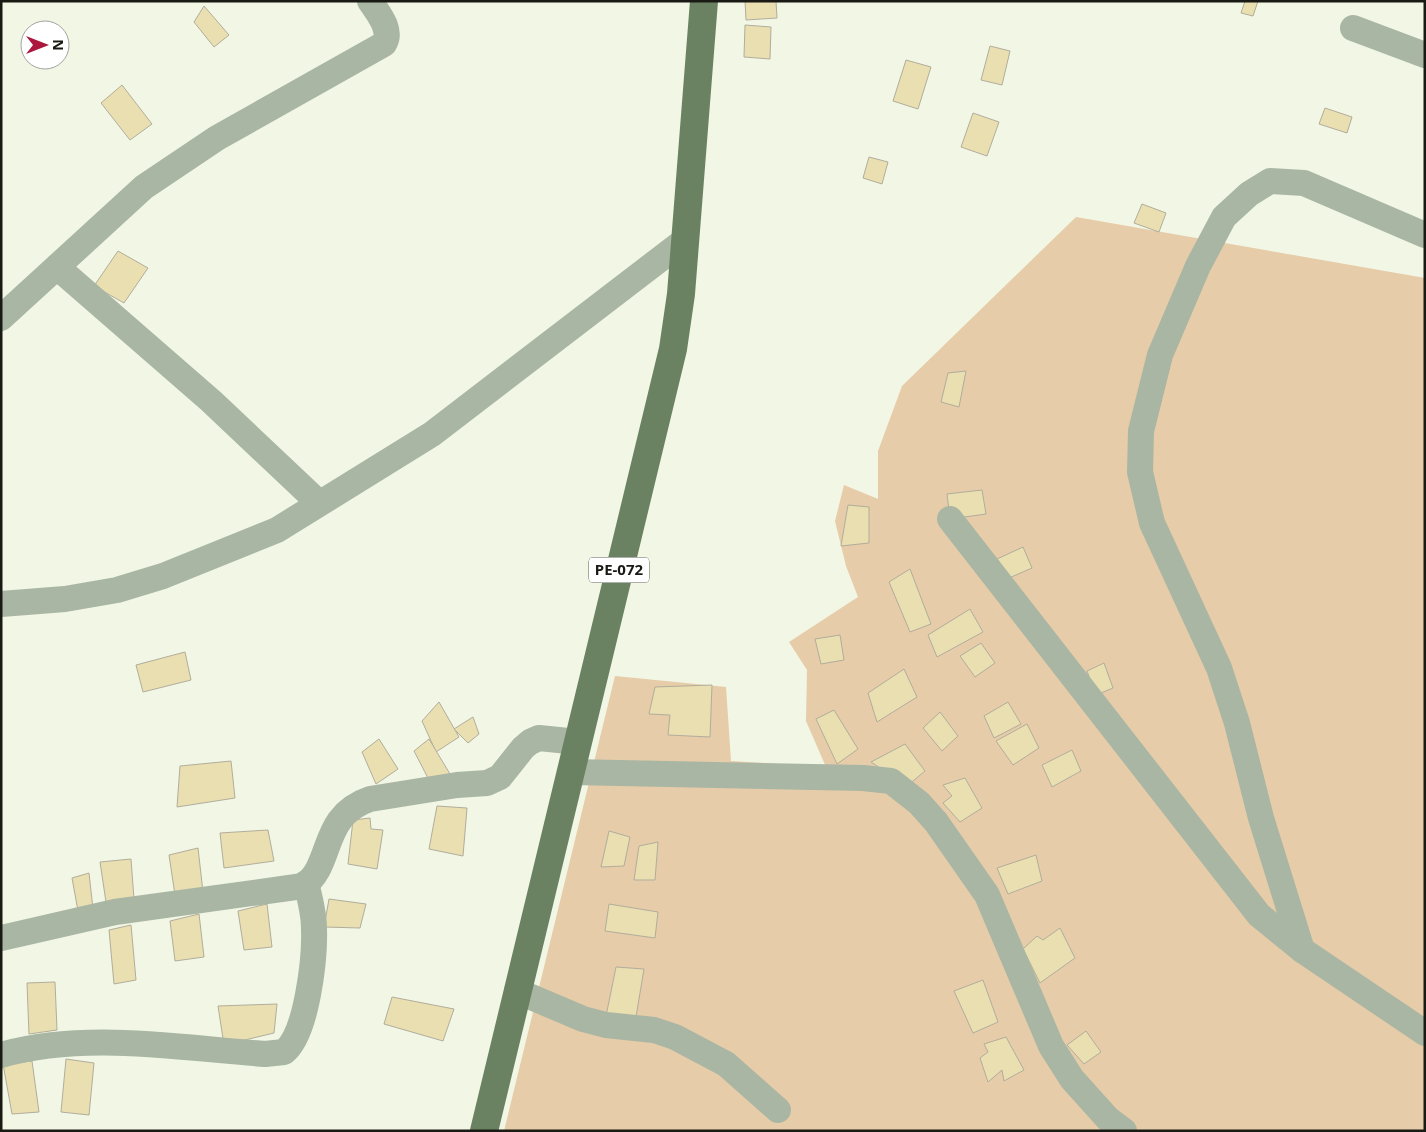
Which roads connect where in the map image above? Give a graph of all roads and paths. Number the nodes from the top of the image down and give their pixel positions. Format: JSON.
{"nodes":[{"id":1,"x":370,"y":1,"type":"edge"},
{"id":2,"x":704,"y":1,"type":"edge"},
{"id":3,"x":1353,"y":28,"type":"dead end"},
{"id":4,"x":1425,"y":55,"type":"edge"},
{"id":5,"x":1425,"y":235,"type":"edge"},
{"id":6,"x":685,"y":240,"type":"junction"},
{"id":7,"x":57,"y":267,"type":"junction"},
{"id":8,"x":1,"y":318,"type":"edge"},
{"id":9,"x":319,"y":503,"type":"junction"},
{"id":10,"x":950,"y":519,"type":"dead end"},
{"id":11,"x":1,"y":604,"type":"edge"},
{"id":12,"x":578,"y":742,"type":"junction"},
{"id":13,"x":571,"y":772,"type":"junction"},
{"id":14,"x":306,"y":883,"type":"junction"},
{"id":15,"x":1,"y":938,"type":"edge"},
{"id":16,"x":1302,"y":950,"type":"junction"},
{"id":17,"x":517,"y":991,"type":"junction"},
{"id":18,"x":1425,"y":1033,"type":"edge"},
{"id":19,"x":1,"y":1055,"type":"edge"},
{"id":20,"x":778,"y":1110,"type":"dead end"},
{"id":21,"x":484,"y":1131,"type":"edge"},
{"id":22,"x":1124,"y":1131,"type":"edge"}],
"edges":[{"from":1,"to":7,"type":"street"},
{"from":2,"to":6,"type":"main road","number":"PE-072"},
{"from":3,"to":4,"type":"street"},
{"from":5,"to":16,"type":"street"},
{"from":6,"to":9,"type":"street"},
{"from":6,"to":12,"type":"main road","number":"PE-072"},
{"from":7,"to":8,"type":"street"},
{"from":7,"to":9,"type":"street"},
{"from":9,"to":11,"type":"street"},
{"from":10,"to":16,"type":"street"},
{"from":12,"to":13,"type":"main road","number":"PE-072"},
{"from":12,"to":14,"type":"street"},
{"from":13,"to":17,"type":"main road","number":"PE-072"},
{"from":13,"to":22,"type":"street"},
{"from":14,"to":15,"type":"street"},
{"from":14,"to":19,"type":"street"},
{"from":16,"to":18,"type":"street"},
{"from":17,"to":20,"type":"street"},
{"from":17,"to":21,"type":"main road","number":"PE-072"}]}
